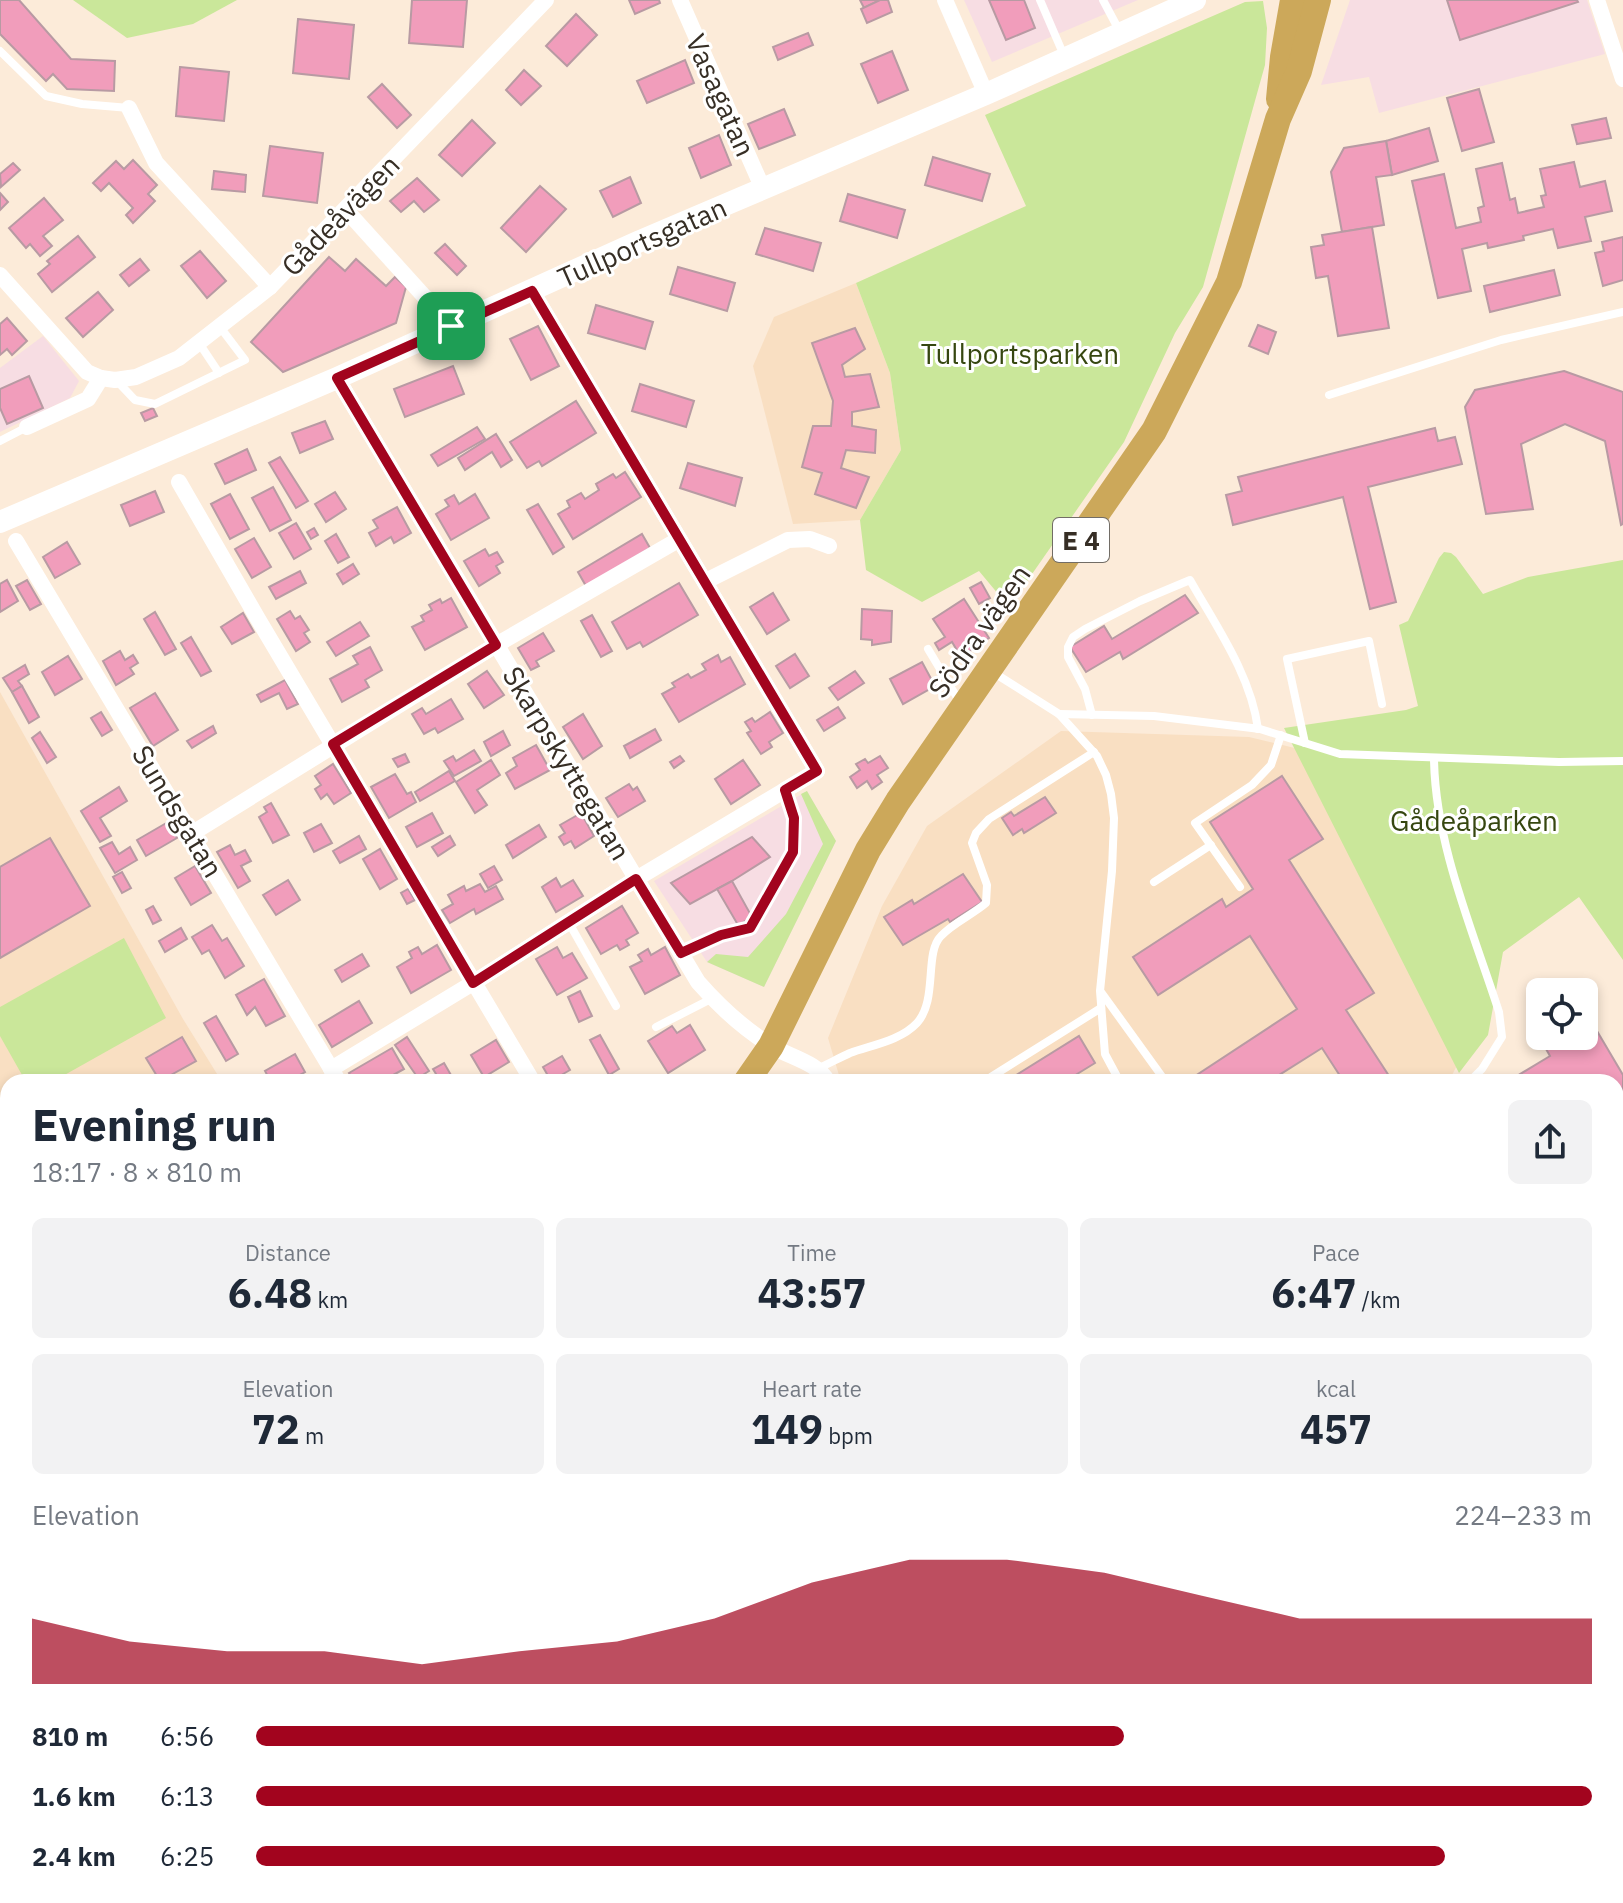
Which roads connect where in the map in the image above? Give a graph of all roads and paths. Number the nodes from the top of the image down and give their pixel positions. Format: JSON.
{"nodes":[{"id":1,"x":546,"y":0,"type":"edge"},
{"id":2,"x":680,"y":0,"type":"edge"},
{"id":3,"x":945,"y":0,"type":"edge"},
{"id":4,"x":1040,"y":0,"type":"edge"},
{"id":5,"x":1103,"y":0,"type":"edge"},
{"id":6,"x":1195,"y":0,"type":"edge"},
{"id":7,"x":1293,"y":0,"type":"edge"},
{"id":8,"x":1318,"y":0,"type":"edge"},
{"id":9,"x":1335,"y":0,"type":"edge"},
{"id":10,"x":1597,"y":0,"type":"edge"},
{"id":11,"x":1121,"y":33,"type":"junction"},
{"id":12,"x":0,"y":51,"type":"edge"},
{"id":13,"x":1065,"y":58,"type":"junction"},
{"id":14,"x":1299,"y":71,"type":"junction"},
{"id":15,"x":1623,"y":79,"type":"edge"},
{"id":16,"x":986,"y":94,"type":"junction"},
{"id":17,"x":129,"y":108,"type":"joint"},
{"id":18,"x":1278,"y":119,"type":"junction"},
{"id":19,"x":763,"y":189,"type":"junction"},
{"id":20,"x":346,"y":210,"type":"junction"},
{"id":21,"x":0,"y":275,"type":"edge"},
{"id":22,"x":270,"y":287,"type":"junction"},
{"id":23,"x":532,"y":291,"type":"junction"},
{"id":24,"x":1623,"y":312,"type":"edge"},
{"id":25,"x":451,"y":326,"type":"junction"},
{"id":26,"x":220,"y":327,"type":"junction"},
{"id":27,"x":199,"y":343,"type":"junction"},
{"id":28,"x":219,"y":373,"type":"junction"},
{"id":29,"x":337,"y":378,"type":"junction"},
{"id":30,"x":108,"y":379,"type":"junction"},
{"id":31,"x":1329,"y":395,"type":"dead end"},
{"id":32,"x":27,"y":427,"type":"joint"},
{"id":33,"x":0,"y":441,"type":"edge"},
{"id":34,"x":179,"y":482,"type":"dead end"},
{"id":35,"x":0,"y":522,"type":"edge"},
{"id":36,"x":678,"y":540,"type":"junction"},
{"id":37,"x":16,"y":541,"type":"dead end"},
{"id":38,"x":829,"y":546,"type":"dead end"},
{"id":39,"x":706,"y":581,"type":"junction"},
{"id":40,"x":496,"y":645,"type":"junction"},
{"id":41,"x":928,"y":649,"type":"dead end"},
{"id":42,"x":991,"y":670,"type":"junction"},
{"id":43,"x":1382,"y":704,"type":"dead end"},
{"id":44,"x":964,"y":708,"type":"junction"},
{"id":45,"x":1059,"y":714,"type":"junction"},
{"id":46,"x":1092,"y":715,"type":"junction"},
{"id":47,"x":1258,"y":729,"type":"junction"},
{"id":48,"x":1281,"y":735,"type":"junction"},
{"id":49,"x":1305,"y":743,"type":"junction"},
{"id":50,"x":333,"y":744,"type":"junction"},
{"id":51,"x":1094,"y":752,"type":"junction"},
{"id":52,"x":1434,"y":758,"type":"junction"},
{"id":53,"x":1623,"y":761,"type":"edge"},
{"id":54,"x":785,"y":790,"type":"junction"},
{"id":55,"x":191,"y":834,"type":"junction"},
{"id":56,"x":1211,"y":845,"type":"junction"},
{"id":57,"x":636,"y":879,"type":"junction"},
{"id":58,"x":1154,"y":882,"type":"dead end"},
{"id":59,"x":1240,"y":887,"type":"dead end"},
{"id":60,"x":569,"y":922,"type":"junction"},
{"id":61,"x":681,"y":953,"type":"junction"},
{"id":62,"x":473,"y":983,"type":"junction"},
{"id":63,"x":1100,"y":991,"type":"junction"},
{"id":64,"x":713,"y":998,"type":"junction"},
{"id":65,"x":616,"y":1006,"type":"dead end"},
{"id":66,"x":1101,"y":1008,"type":"junction"},
{"id":67,"x":656,"y":1027,"type":"dead end"},
{"id":68,"x":771,"y":1046,"type":"junction"},
{"id":69,"x":334,"y":1074,"type":"edge"},
{"id":70,"x":336,"y":1074,"type":"edge"},
{"id":71,"x":528,"y":1074,"type":"edge"},
{"id":72,"x":752,"y":1074,"type":"edge"},
{"id":73,"x":819,"y":1074,"type":"edge"},
{"id":74,"x":824,"y":1074,"type":"edge"},
{"id":75,"x":996,"y":1074,"type":"edge"},
{"id":76,"x":1116,"y":1074,"type":"edge"},
{"id":77,"x":1160,"y":1074,"type":"edge"},
{"id":78,"x":1477,"y":1074,"type":"edge"}],
"edges":[{"from":1,"to":20,"type":"street","name":"Gådeåvägen"},
{"from":2,"to":19,"type":"street","name":"Vasagatan"},
{"from":3,"to":16,"type":"street"},
{"from":4,"to":13,"type":"lane"},
{"from":5,"to":11,"type":"lane"},
{"from":6,"to":11,"type":"main road","name":"Tullportsgatan"},
{"from":7,"to":18,"type":"highway","name":"Södra vägen","number":"E 4"},
{"from":8,"to":14,"type":"highway","name":"Södra vägen","number":"E 4"},
{"from":9,"to":14,"type":"highway"},
{"from":10,"to":15,"type":"street"},
{"from":11,"to":13,"type":"main road","name":"Tullportsgatan"},
{"from":12,"to":17,"type":"lane"},
{"from":13,"to":16,"type":"main road","name":"Tullportsgatan"},
{"from":14,"to":18,"type":"highway","name":"Södra vägen","number":"E 4"},
{"from":16,"to":19,"type":"main road","name":"Tullportsgatan"},
{"from":17,"to":22,"type":"street"},
{"from":18,"to":42,"type":"highway","name":"Södra vägen","number":"E 4"},
{"from":19,"to":23,"type":"main road","name":"Tullportsgatan"},
{"from":20,"to":22,"type":"street","name":"Gådeåvägen"},
{"from":20,"to":25,"type":"street"},
{"from":21,"to":30,"type":"street"},
{"from":22,"to":26,"type":"street","name":"Gådeåvägen"},
{"from":23,"to":25,"type":"main road","name":"Tullportsgatan"},
{"from":23,"to":36,"type":"street"},
{"from":24,"to":31,"type":"lane"},
{"from":25,"to":29,"type":"main road","name":"Tullportsgatan"},
{"from":26,"to":27,"type":"street","name":"Gådeåvägen"},
{"from":26,"to":28,"type":"lane"},
{"from":27,"to":28,"type":"lane"},
{"from":27,"to":30,"type":"street","name":"Gådeåvägen"},
{"from":28,"to":30,"type":"lane"},
{"from":29,"to":35,"type":"main road","name":"Tullportsgatan"},
{"from":29,"to":40,"type":"street","name":"Skarpskyttegatan"},
{"from":30,"to":32,"type":"street"},
{"from":32,"to":33,"type":"lane"},
{"from":34,"to":50,"type":"street"},
{"from":36,"to":39,"type":"street"},
{"from":36,"to":40,"type":"street"},
{"from":37,"to":55,"type":"street","name":"Sundsgatan"},
{"from":38,"to":39,"type":"street"},
{"from":39,"to":54,"type":"street"},
{"from":40,"to":50,"type":"street"},
{"from":40,"to":57,"type":"street","name":"Skarpskyttegatan"},
{"from":41,"to":44,"type":"lane"},
{"from":42,"to":44,"type":"highway","name":"Södra vägen","number":"E 4"},
{"from":42,"to":45,"type":"lane"},
{"from":43,"to":49,"type":"lane"},
{"from":44,"to":68,"type":"highway","name":"Södra vägen","number":"E 4"},
{"from":45,"to":46,"type":"lane"},
{"from":45,"to":51,"type":"lane"},
{"from":46,"to":47,"type":"lane"},
{"from":46,"to":47,"type":"lane"},
{"from":47,"to":48,"type":"lane"},
{"from":48,"to":49,"type":"lane"},
{"from":48,"to":56,"type":"lane"},
{"from":49,"to":52,"type":"lane"},
{"from":50,"to":55,"type":"street"},
{"from":50,"to":62,"type":"street"},
{"from":51,"to":63,"type":"lane"},
{"from":51,"to":74,"type":"lane"},
{"from":52,"to":53,"type":"lane"},
{"from":52,"to":78,"type":"lane"},
{"from":54,"to":57,"type":"street"},
{"from":54,"to":61,"type":"lane"},
{"from":55,"to":69,"type":"street","name":"Sundsgatan"},
{"from":56,"to":58,"type":"lane"},
{"from":56,"to":59,"type":"lane"},
{"from":57,"to":60,"type":"street"},
{"from":57,"to":61,"type":"street","name":"Skarpskyttegatan"},
{"from":60,"to":62,"type":"street"},
{"from":60,"to":65,"type":"lane"},
{"from":61,"to":64,"type":"street","name":"Skarpskyttegatan"},
{"from":62,"to":70,"type":"street"},
{"from":62,"to":71,"type":"street"},
{"from":63,"to":66,"type":"lane"},
{"from":63,"to":77,"type":"lane"},
{"from":64,"to":67,"type":"lane"},
{"from":64,"to":68,"type":"street","name":"Skarpskyttegatan"},
{"from":66,"to":75,"type":"lane"},
{"from":66,"to":76,"type":"lane"},
{"from":68,"to":72,"type":"highway","name":"Södra vägen","number":"E 4"},
{"from":68,"to":73,"type":"street","name":"Skarpskyttegatan"}]}
